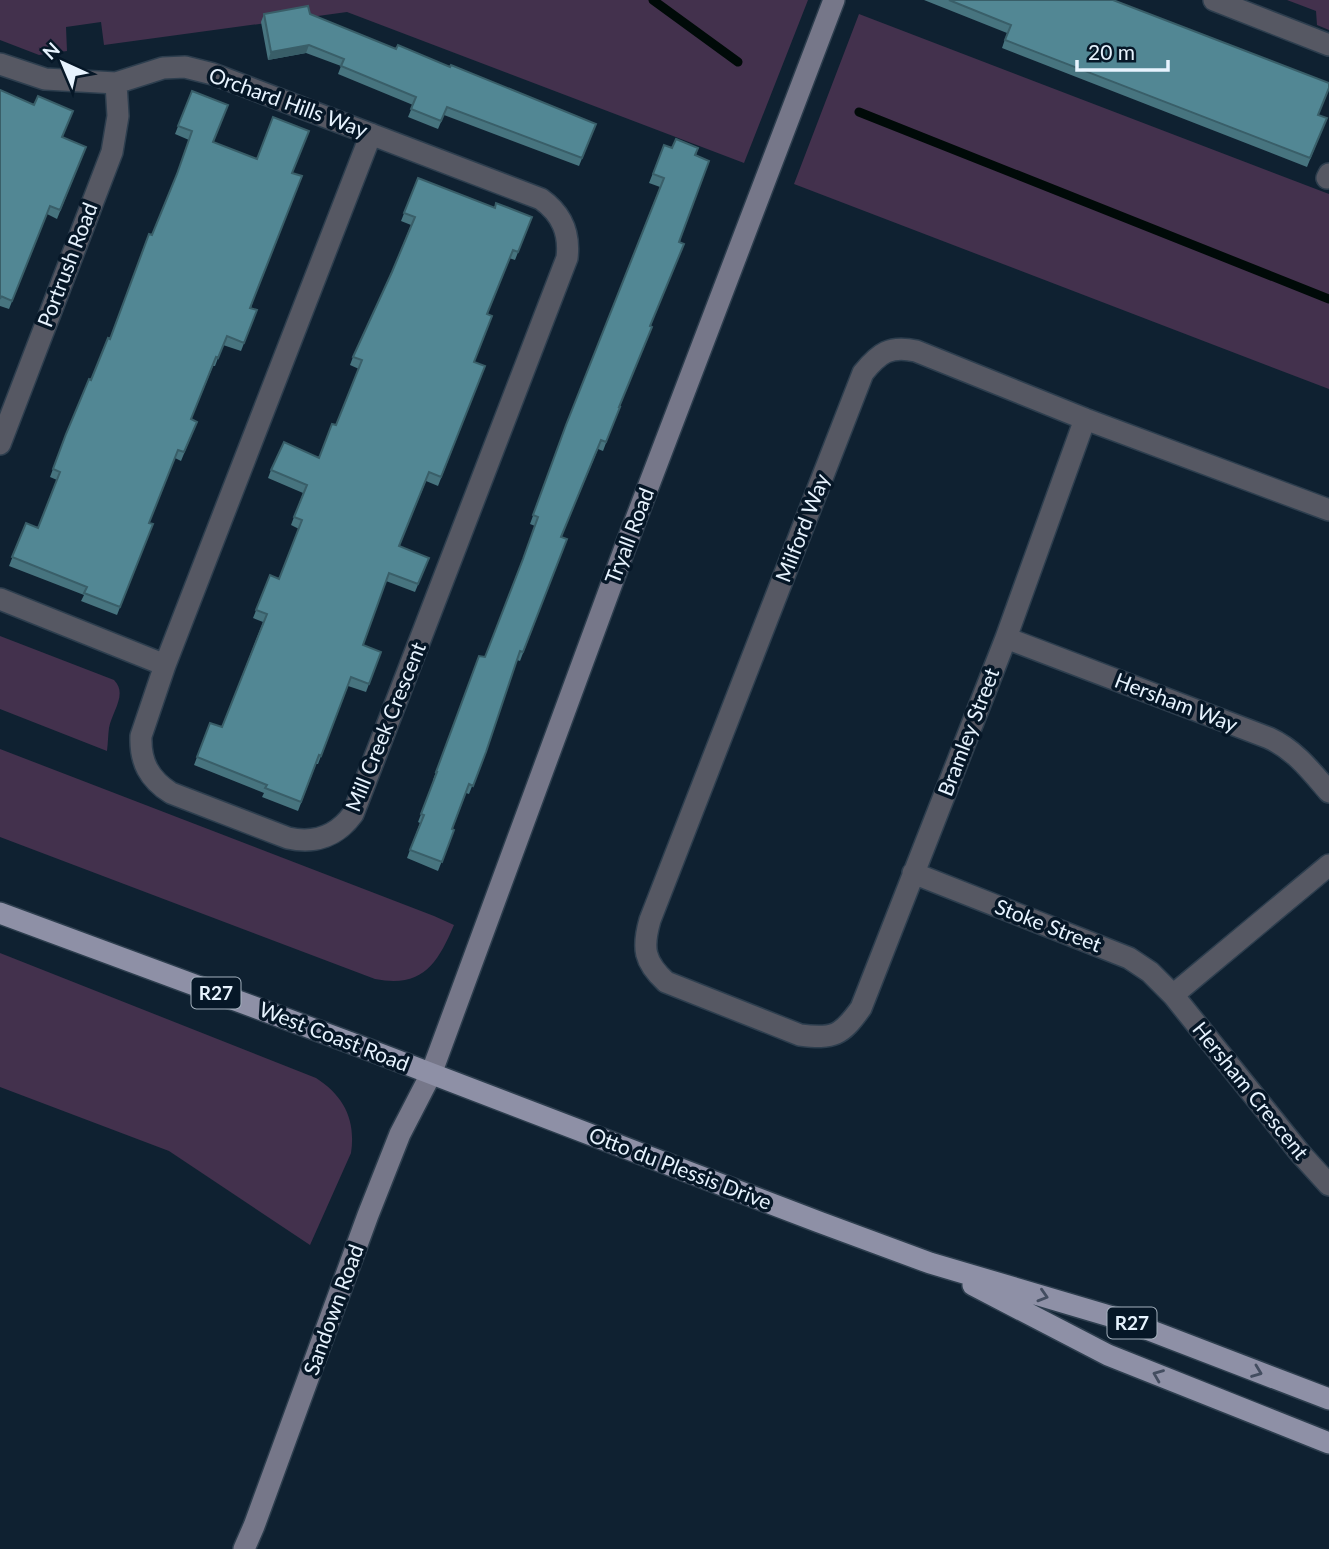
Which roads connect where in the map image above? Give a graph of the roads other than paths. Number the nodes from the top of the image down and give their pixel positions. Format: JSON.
{"nodes":[{"id":1,"x":834,"y":0,"type":"edge"},
{"id":2,"x":1214,"y":0,"type":"edge"},
{"id":3,"x":1329,"y":45,"type":"edge"},
{"id":4,"x":0,"y":64,"type":"edge"},
{"id":5,"x":116,"y":83,"type":"junction"},
{"id":6,"x":371,"y":134,"type":"junction"},
{"id":7,"x":561,"y":218,"type":"joint"},
{"id":8,"x":1086,"y":419,"type":"junction"},
{"id":9,"x":0,"y":444,"type":"edge"},
{"id":10,"x":1329,"y":510,"type":"edge"},
{"id":11,"x":0,"y":599,"type":"edge"},
{"id":12,"x":1006,"y":638,"type":"junction"},
{"id":13,"x":165,"y":665,"type":"junction"},
{"id":14,"x":1329,"y":792,"type":"edge"},
{"id":15,"x":1329,"y":864,"type":"edge"},
{"id":16,"x":913,"y":873,"type":"junction"},
{"id":17,"x":0,"y":913,"type":"edge"},
{"id":18,"x":1173,"y":995,"type":"junction"},
{"id":19,"x":836,"y":1035,"type":"joint"},
{"id":20,"x":431,"y":1074,"type":"junction"},
{"id":21,"x":1329,"y":1185,"type":"edge"},
{"id":22,"x":930,"y":1262,"type":"junction"},
{"id":23,"x":1329,"y":1399,"type":"edge"},
{"id":24,"x":1329,"y":1443,"type":"edge"},
{"id":25,"x":244,"y":1549,"type":"edge"}],
"edges":[{"from":1,"to":20,"type":"street","name":"Tryall Road"},
{"from":2,"to":3,"type":"street"},
{"from":4,"to":5,"type":"street","name":"Orchard Hills Way"},
{"from":5,"to":6,"type":"street","name":"Orchard Hills Way"},
{"from":5,"to":9,"type":"street","name":"Portrush Road"},
{"from":6,"to":7,"type":"street","name":"Orchard Hills Way"},
{"from":6,"to":13,"type":"street","name":"Mill Creek Crescent"},
{"from":7,"to":13,"type":"street","name":"Mill Creek Crescent"},
{"from":8,"to":10,"type":"street","name":"Milford Way"},
{"from":8,"to":12,"type":"street","name":"Bramley Street"},
{"from":8,"to":19,"type":"street","name":"Milford Way"},
{"from":11,"to":13,"type":"street"},
{"from":12,"to":14,"type":"street","name":"Hersham Way"},
{"from":12,"to":16,"type":"street","name":"Bramley Street"},
{"from":15,"to":18,"type":"street"},
{"from":16,"to":18,"type":"street","name":"Stoke Street"},
{"from":16,"to":19,"type":"street","name":"Bramley Street"},
{"from":17,"to":20,"type":"main road","name":"West Coast Road","number":"R27"},
{"from":18,"to":21,"type":"street","name":"Hersham Crescent"},
{"from":20,"to":22,"type":"main road","name":"Otto du Plessis Drive","number":"R27"},
{"from":20,"to":25,"type":"street","name":"Sandown Road"},
{"from":22,"to":23,"type":"main road","name":"Otto du Plessis Drive","number":"R27","one_way":true},
{"from":24,"to":22,"type":"main road","name":"Otto du Plessis Drive","number":"R27","one_way":true}]}
